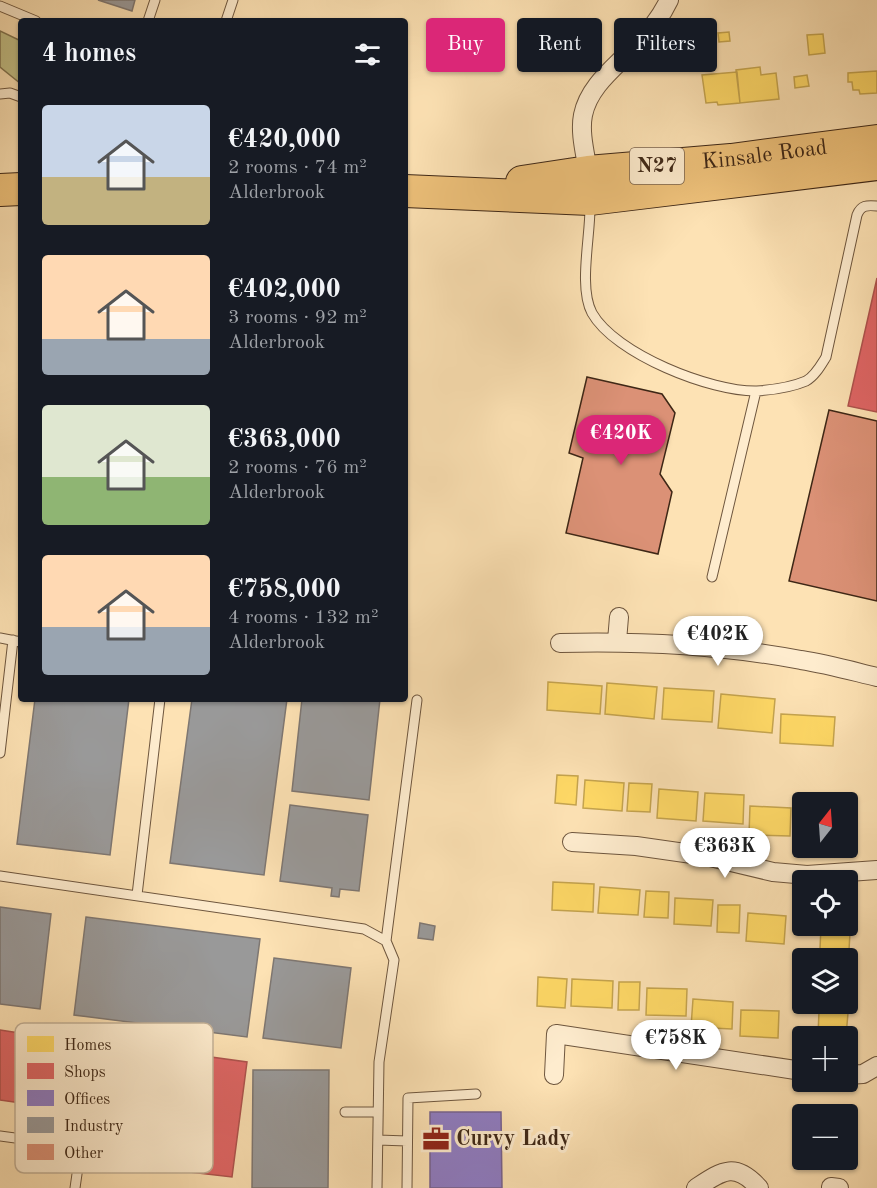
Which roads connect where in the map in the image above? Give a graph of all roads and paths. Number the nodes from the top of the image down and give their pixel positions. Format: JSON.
{"nodes":[{"id":1,"x":155,"y":0,"type":"edge"},
{"id":2,"x":233,"y":0,"type":"edge"},
{"id":3,"x":669,"y":0,"type":"edge"},
{"id":4,"x":0,"y":6,"type":"edge"},
{"id":5,"x":29,"y":18,"type":"edge"},
{"id":6,"x":149,"y":18,"type":"edge"},
{"id":7,"x":227,"y":18,"type":"edge"},
{"id":8,"x":0,"y":94,"type":"edge"},
{"id":9,"x":18,"y":96,"type":"edge"},
{"id":10,"x":877,"y":141,"type":"edge"},
{"id":11,"x":877,"y":164,"type":"edge"},
{"id":12,"x":589,"y":186,"type":"junction"},
{"id":13,"x":18,"y":189,"type":"edge"},
{"id":14,"x":0,"y":190,"type":"edge"},
{"id":15,"x":408,"y":191,"type":"edge"},
{"id":16,"x":877,"y":206,"type":"edge"},
{"id":17,"x":756,"y":391,"type":"junction"},
{"id":18,"x":712,"y":578,"type":"dead end"},
{"id":19,"x":619,"y":617,"type":"dead end"},
{"id":20,"x":0,"y":638,"type":"edge"},
{"id":21,"x":17,"y":641,"type":"edge"},
{"id":22,"x":616,"y":641,"type":"junction"},
{"id":23,"x":560,"y":643,"type":"dead end"},
{"id":24,"x":877,"y":677,"type":"edge"},
{"id":25,"x":417,"y":700,"type":"dead end"},
{"id":26,"x":160,"y":702,"type":"edge"},
{"id":27,"x":0,"y":753,"type":"edge"},
{"id":28,"x":572,"y":842,"type":"dead end"},
{"id":29,"x":877,"y":870,"type":"edge"},
{"id":30,"x":0,"y":876,"type":"edge"},
{"id":31,"x":137,"y":895,"type":"junction"},
{"id":32,"x":386,"y":941,"type":"junction"},
{"id":33,"x":877,"y":1066,"type":"edge"},
{"id":34,"x":792,"y":1069,"type":"edge"},
{"id":35,"x":858,"y":1074,"type":"edge"},
{"id":36,"x":554,"y":1075,"type":"dead end"},
{"id":37,"x":476,"y":1094,"type":"dead end"},
{"id":38,"x":345,"y":1112,"type":"dead end"},
{"id":39,"x":378,"y":1112,"type":"junction"},
{"id":40,"x":0,"y":1136,"type":"edge"},
{"id":41,"x":15,"y":1138,"type":"edge"},
{"id":42,"x":378,"y":1140,"type":"junction"},
{"id":43,"x":407,"y":1141,"type":"junction"},
{"id":44,"x":77,"y":1173,"type":"edge"},
{"id":45,"x":75,"y":1188,"type":"edge"},
{"id":46,"x":377,"y":1188,"type":"edge"},
{"id":47,"x":407,"y":1188,"type":"edge"},
{"id":48,"x":696,"y":1188,"type":"edge"},
{"id":49,"x":759,"y":1188,"type":"edge"}],
"edges":[{"from":1,"to":6,"type":"lane"},
{"from":2,"to":7,"type":"lane"},
{"from":3,"to":12,"type":"street"},
{"from":4,"to":5,"type":"lane"},
{"from":8,"to":9,"type":"lane"},
{"from":10,"to":12,"type":"highway","name":"Kinsale Road","number":"N27"},
{"from":11,"to":12,"type":"highway","name":"Kinsale Road","number":"N27"},
{"from":12,"to":15,"type":"highway","name":"Kinsale Road","number":"N27"},
{"from":12,"to":17,"type":"lane"},
{"from":13,"to":14,"type":"highway"},
{"from":16,"to":17,"type":"lane"},
{"from":17,"to":18,"type":"lane"},
{"from":19,"to":22,"type":"street"},
{"from":20,"to":21,"type":"lane"},
{"from":21,"to":27,"type":"lane"},
{"from":22,"to":23,"type":"street"},
{"from":22,"to":24,"type":"street"},
{"from":25,"to":32,"type":"lane"},
{"from":26,"to":31,"type":"lane"},
{"from":28,"to":29,"type":"street"},
{"from":30,"to":31,"type":"lane"},
{"from":31,"to":32,"type":"lane"},
{"from":32,"to":39,"type":"lane"},
{"from":33,"to":35,"type":"street"},
{"from":34,"to":36,"type":"street"},
{"from":37,"to":43,"type":"lane"},
{"from":38,"to":39,"type":"lane"},
{"from":39,"to":42,"type":"lane"},
{"from":40,"to":41,"type":"lane"},
{"from":42,"to":43,"type":"lane"},
{"from":42,"to":46,"type":"lane"},
{"from":43,"to":47,"type":"lane"},
{"from":44,"to":45,"type":"lane"},
{"from":48,"to":49,"type":"street"}]}
